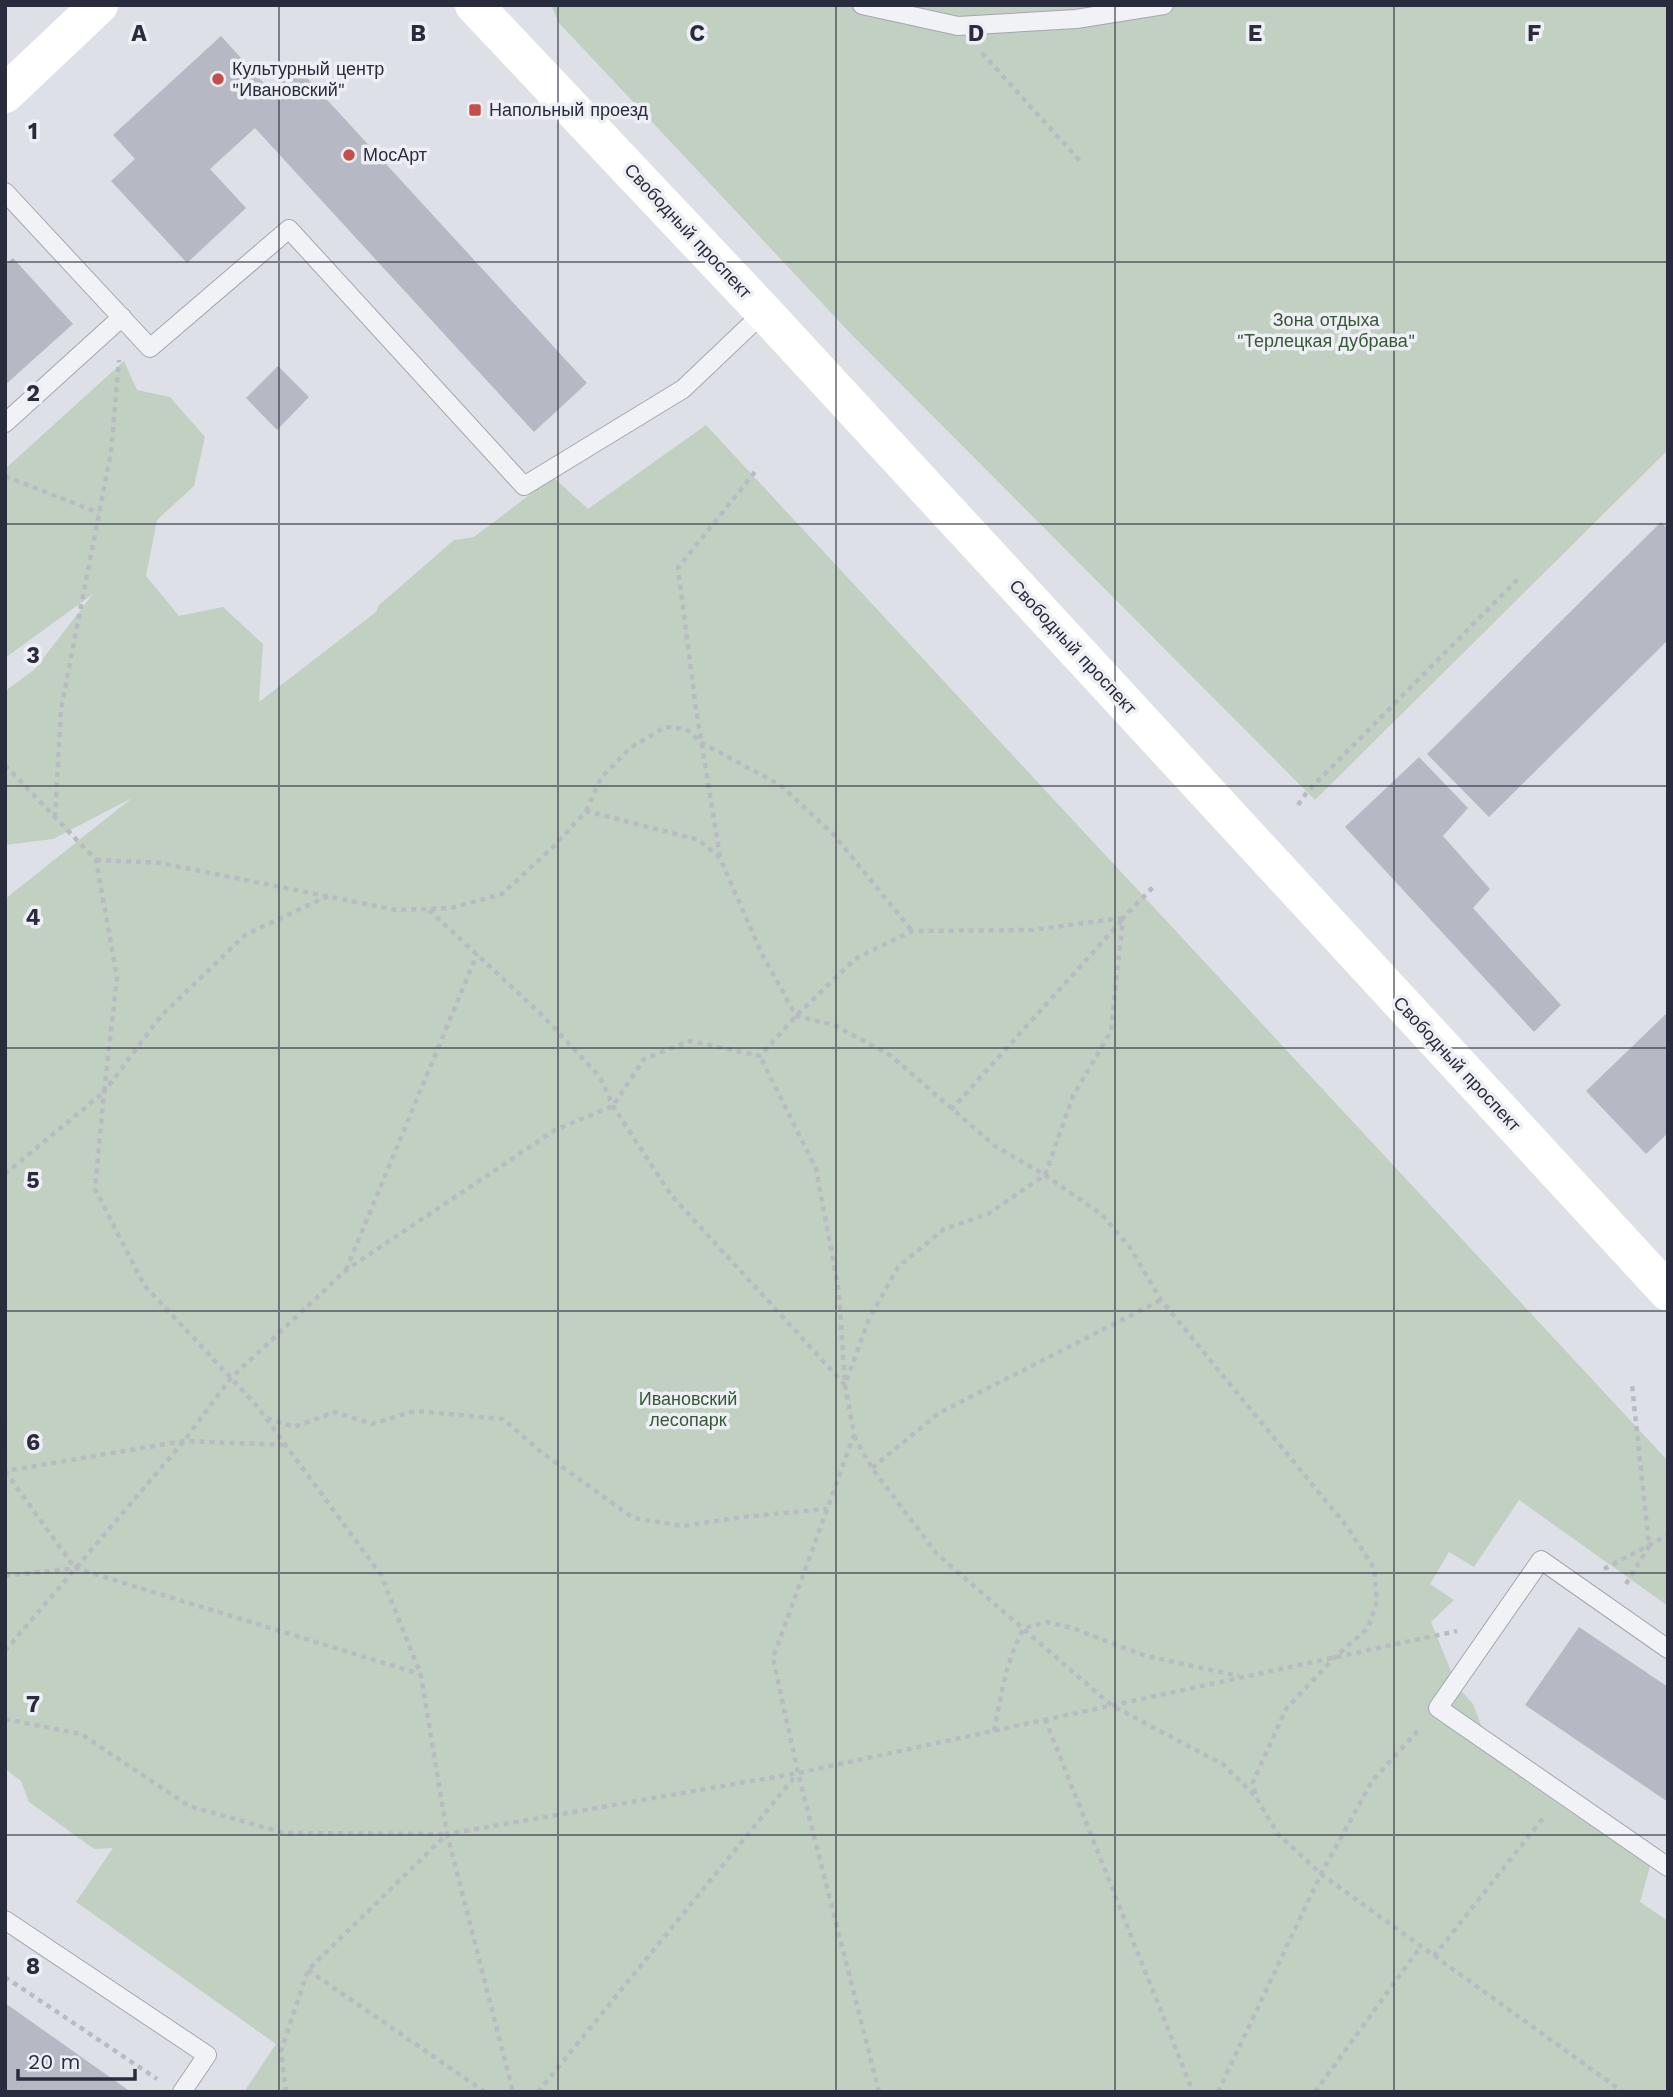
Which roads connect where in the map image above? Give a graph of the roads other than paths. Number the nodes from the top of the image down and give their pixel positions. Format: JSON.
{"nodes":[{"id":1,"x":99,"y":5,"type":"edge"},
{"id":2,"x":474,"y":5,"type":"edge"},
{"id":3,"x":862,"y":5,"type":"edge"},
{"id":4,"x":1164,"y":5,"type":"edge"},
{"id":5,"x":5,"y":94,"type":"edge"},
{"id":6,"x":5,"y":192,"type":"edge"},
{"id":7,"x":764,"y":312,"type":"junction"},
{"id":8,"x":122,"y":317,"type":"junction"},
{"id":9,"x":5,"y":423,"type":"edge"},
{"id":10,"x":1668,"y":1292,"type":"edge"},
{"id":11,"x":1668,"y":1648,"type":"edge"},
{"id":12,"x":1668,"y":1867,"type":"edge"},
{"id":13,"x":5,"y":1920,"type":"edge"},
{"id":14,"x":182,"y":2092,"type":"edge"}],
"edges":[{"from":1,"to":5,"type":"main road"},
{"from":2,"to":7,"type":"main road","name":"Свободный проспект"},
{"from":3,"to":4,"type":"lane"},
{"from":6,"to":8,"type":"lane"},
{"from":7,"to":8,"type":"lane"},
{"from":7,"to":10,"type":"main road","name":"Свободный проспект"},
{"from":8,"to":9,"type":"lane"},
{"from":11,"to":12,"type":"lane"},
{"from":13,"to":14,"type":"lane"}]}
